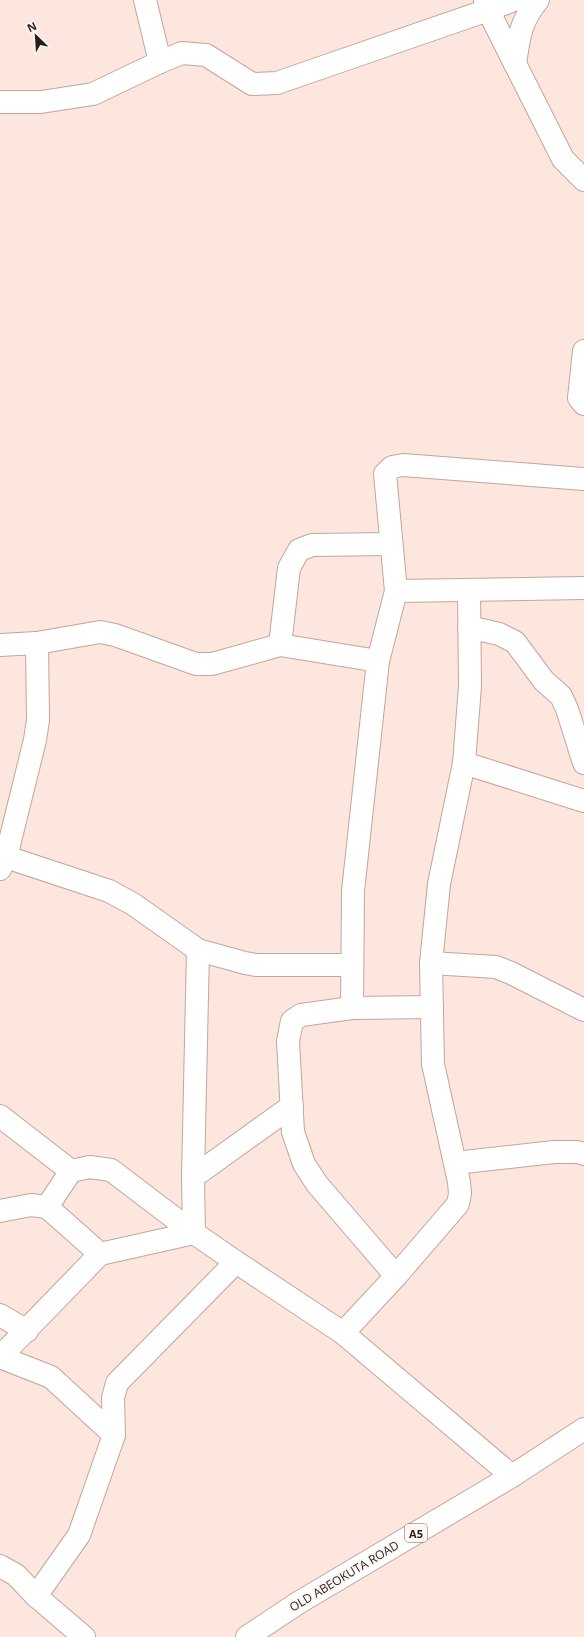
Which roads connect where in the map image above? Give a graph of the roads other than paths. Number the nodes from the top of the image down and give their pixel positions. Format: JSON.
{"nodes":[{"id":1,"x":145,"y":0,"type":"edge"},
{"id":2,"x":514,"y":0,"type":"edge"},
{"id":3,"x":538,"y":0,"type":"edge"},
{"id":4,"x":486,"y":5,"type":"edge"},
{"id":5,"x":160,"y":62,"type":"junction"},
{"id":6,"x":515,"y":64,"type":"junction"},
{"id":7,"x":0,"y":102,"type":"edge"},
{"id":8,"x":584,"y":180,"type":"edge"},
{"id":9,"x":584,"y":351,"type":"edge"},
{"id":10,"x":584,"y":404,"type":"edge"},
{"id":11,"x":584,"y":479,"type":"edge"},
{"id":12,"x":391,"y":544,"type":"junction"},
{"id":13,"x":584,"y":588,"type":"edge"},
{"id":14,"x":396,"y":590,"type":"junction"},
{"id":15,"x":469,"y":590,"type":"junction"},
{"id":16,"x":469,"y":627,"type":"junction"},
{"id":17,"x":37,"y":643,"type":"junction"},
{"id":18,"x":0,"y":645,"type":"edge"},
{"id":19,"x":280,"y":645,"type":"junction"},
{"id":20,"x":378,"y":661,"type":"junction"},
{"id":21,"x":464,"y":763,"type":"junction"},
{"id":22,"x":584,"y":763,"type":"edge"},
{"id":23,"x":584,"y":801,"type":"edge"},
{"id":24,"x":2,"y":860,"type":"edge"},
{"id":25,"x":198,"y":950,"type":"junction"},
{"id":26,"x":431,"y":963,"type":"junction"},
{"id":27,"x":352,"y":966,"type":"junction"},
{"id":28,"x":582,"y":1003,"type":"edge"},
{"id":29,"x":432,"y":1007,"type":"junction"},
{"id":30,"x":352,"y":1008,"type":"junction"},
{"id":31,"x":292,"y":1106,"type":"junction"},
{"id":32,"x":0,"y":1116,"type":"edge"},
{"id":33,"x":584,"y":1154,"type":"edge"},
{"id":34,"x":455,"y":1163,"type":"junction"},
{"id":35,"x":71,"y":1171,"type":"junction"},
{"id":36,"x":193,"y":1177,"type":"junction"},
{"id":37,"x":47,"y":1207,"type":"junction"},
{"id":38,"x":0,"y":1210,"type":"edge"},
{"id":39,"x":194,"y":1233,"type":"junction"},
{"id":40,"x":100,"y":1254,"type":"junction"},
{"id":41,"x":236,"y":1262,"type":"junction"},
{"id":42,"x":396,"y":1276,"type":"junction"},
{"id":43,"x":0,"y":1315,"type":"edge"},
{"id":44,"x":26,"y":1331,"type":"junction"},
{"id":45,"x":343,"y":1333,"type":"junction"},
{"id":46,"x":0,"y":1357,"type":"edge"},
{"id":47,"x":584,"y":1429,"type":"edge"},
{"id":48,"x":114,"y":1435,"type":"junction"},
{"id":49,"x":512,"y":1476,"type":"junction"},
{"id":50,"x":0,"y":1566,"type":"edge"},
{"id":51,"x":36,"y":1596,"type":"junction"},
{"id":52,"x":84,"y":1637,"type":"edge"},
{"id":53,"x":247,"y":1637,"type":"edge"}],
"edges":[{"from":1,"to":5,"type":"main road"},
{"from":2,"to":4,"type":"main road"},
{"from":3,"to":6,"type":"main road"},
{"from":4,"to":5,"type":"main road"},
{"from":4,"to":6,"type":"main road"},
{"from":5,"to":7,"type":"main road"},
{"from":6,"to":8,"type":"main road"},
{"from":9,"to":10,"type":"main road"},
{"from":11,"to":12,"type":"main road"},
{"from":12,"to":14,"type":"main road"},
{"from":12,"to":19,"type":"main road"},
{"from":13,"to":15,"type":"main road"},
{"from":14,"to":15,"type":"main road"},
{"from":14,"to":20,"type":"main road"},
{"from":15,"to":16,"type":"main road"},
{"from":16,"to":21,"type":"main road"},
{"from":16,"to":22,"type":"main road"},
{"from":17,"to":18,"type":"main road"},
{"from":17,"to":19,"type":"main road"},
{"from":17,"to":24,"type":"main road"},
{"from":19,"to":20,"type":"main road"},
{"from":20,"to":27,"type":"main road"},
{"from":21,"to":23,"type":"main road"},
{"from":21,"to":26,"type":"main road"},
{"from":24,"to":25,"type":"main road"},
{"from":25,"to":27,"type":"main road"},
{"from":25,"to":36,"type":"main road"},
{"from":26,"to":28,"type":"main road"},
{"from":26,"to":29,"type":"main road"},
{"from":27,"to":30,"type":"main road"},
{"from":29,"to":30,"type":"main road"},
{"from":29,"to":34,"type":"main road"},
{"from":30,"to":31,"type":"main road"},
{"from":31,"to":36,"type":"main road"},
{"from":31,"to":42,"type":"main road"},
{"from":32,"to":35,"type":"main road"},
{"from":33,"to":34,"type":"main road"},
{"from":34,"to":42,"type":"main road"},
{"from":35,"to":37,"type":"main road"},
{"from":35,"to":39,"type":"main road"},
{"from":36,"to":39,"type":"main road"},
{"from":37,"to":38,"type":"main road"},
{"from":37,"to":40,"type":"main road"},
{"from":39,"to":40,"type":"main road"},
{"from":39,"to":41,"type":"main road"},
{"from":40,"to":44,"type":"main road"},
{"from":41,"to":45,"type":"main road"},
{"from":41,"to":48,"type":"main road"},
{"from":42,"to":45,"type":"main road"},
{"from":43,"to":44,"type":"main road"},
{"from":44,"to":46,"type":"main road"},
{"from":45,"to":49,"type":"main road"},
{"from":46,"to":48,"type":"main road"},
{"from":47,"to":49,"type":"main road","name":"OLD ABEOKUTA ROAD","number":"A5"},
{"from":48,"to":51,"type":"main road"},
{"from":49,"to":53,"type":"main road","name":"OLD ABEOKUTA ROAD","number":"A5"},
{"from":50,"to":51,"type":"main road"},
{"from":51,"to":52,"type":"main road"}]}
